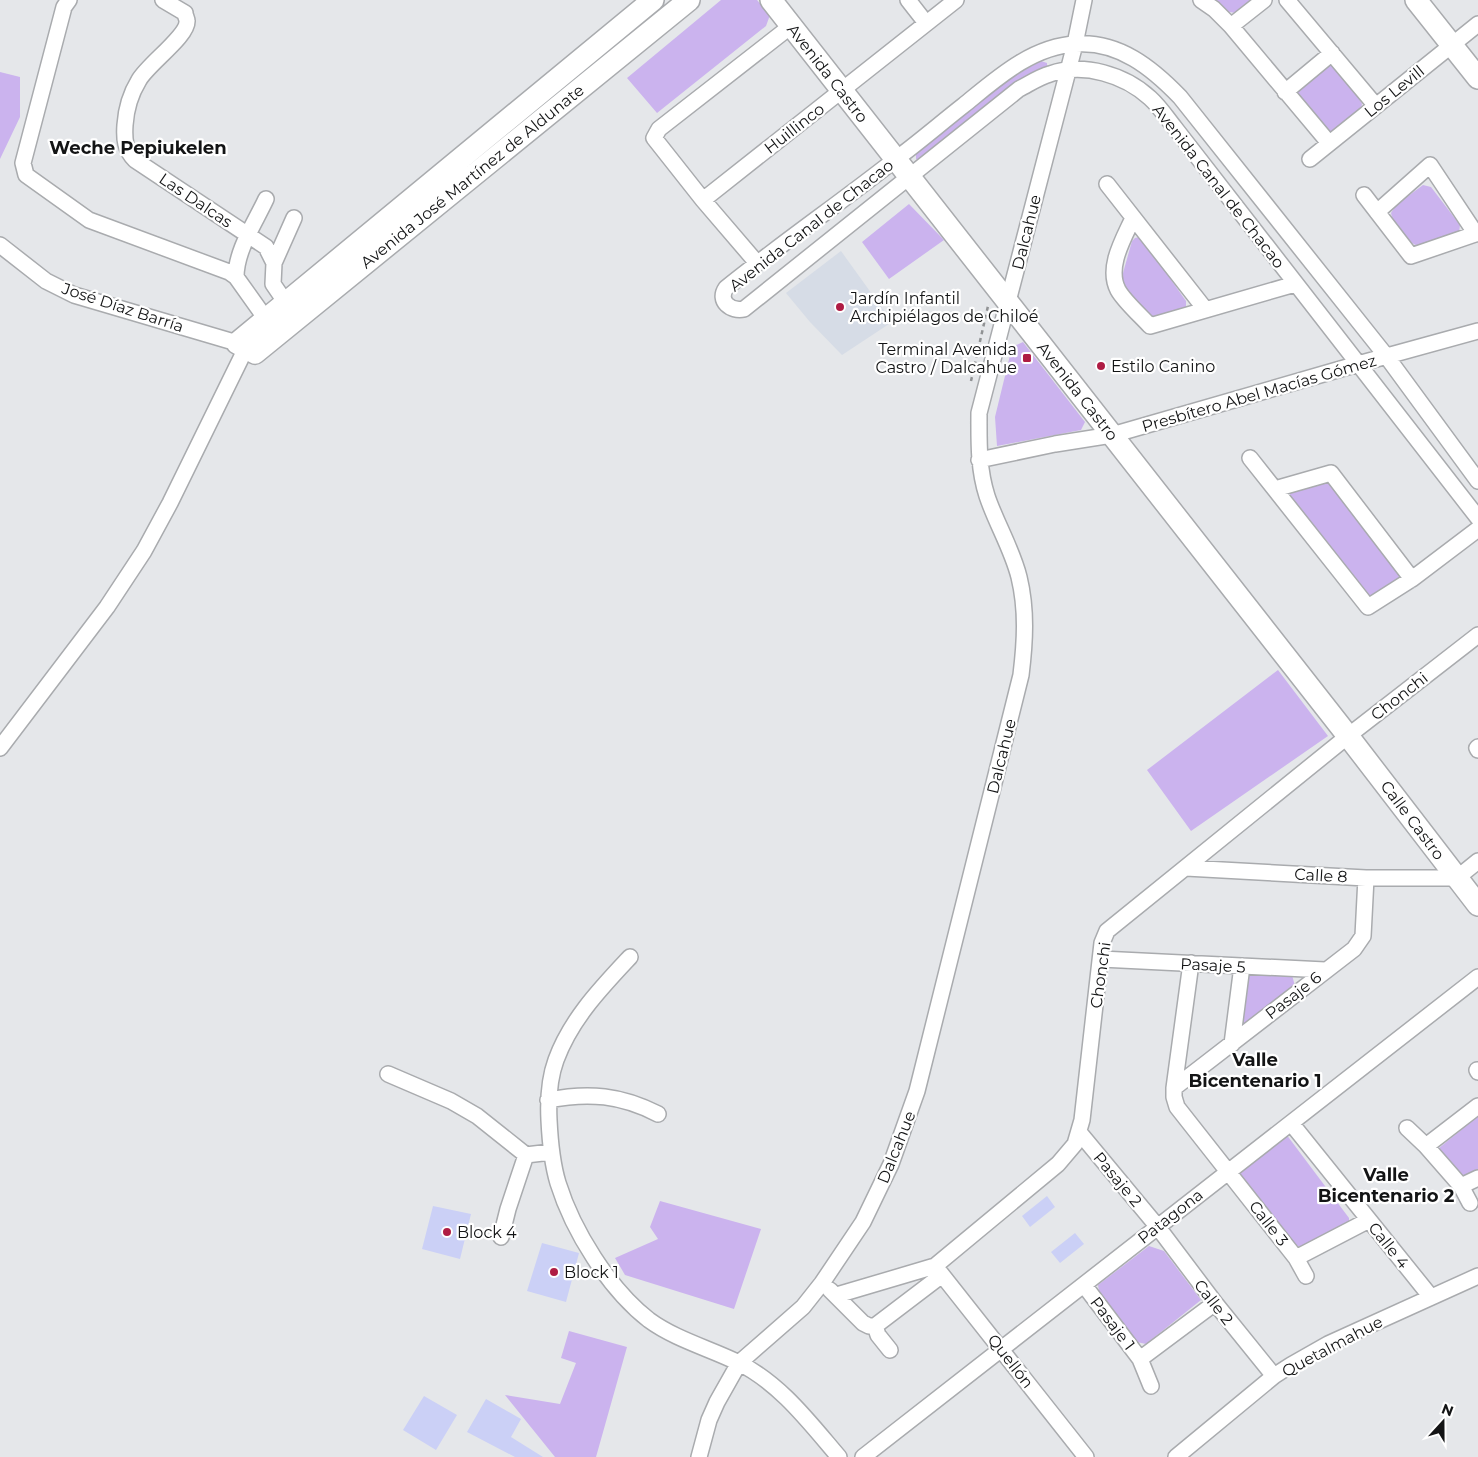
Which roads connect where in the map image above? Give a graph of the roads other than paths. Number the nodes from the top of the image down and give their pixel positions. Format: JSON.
{"nodes":[{"id":1,"x":69,"y":0,"type":"edge"},
{"id":2,"x":163,"y":0,"type":"edge"},
{"id":3,"x":653,"y":0,"type":"edge"},
{"id":4,"x":689,"y":0,"type":"edge"},
{"id":5,"x":771,"y":0,"type":"edge"},
{"id":6,"x":908,"y":0,"type":"edge"},
{"id":7,"x":956,"y":0,"type":"edge"},
{"id":8,"x":1084,"y":0,"type":"edge"},
{"id":9,"x":1201,"y":0,"type":"edge"},
{"id":10,"x":1264,"y":0,"type":"edge"},
{"id":11,"x":1287,"y":0,"type":"edge"},
{"id":12,"x":1416,"y":0,"type":"edge"},
{"id":13,"x":926,"y":23,"type":"junction"},
{"id":14,"x":1478,"y":24,"type":"edge"},
{"id":15,"x":791,"y":26,"type":"junction"},
{"id":16,"x":1231,"y":26,"type":"junction"},
{"id":17,"x":1075,"y":44,"type":"junction"},
{"id":18,"x":1452,"y":45,"type":"junction"},
{"id":19,"x":1332,"y":53,"type":"junction"},
{"id":20,"x":1067,"y":69,"type":"junction"},
{"id":21,"x":1478,"y":78,"type":"edge"},
{"id":22,"x":841,"y":90,"type":"junction"},
{"id":23,"x":1285,"y":92,"type":"junction"},
{"id":24,"x":1376,"y":106,"type":"junction"},
{"id":25,"x":1329,"y":144,"type":"junction"},
{"id":26,"x":1310,"y":158,"type":"dead end"},
{"id":27,"x":902,"y":168,"type":"junction"},
{"id":28,"x":1107,"y":184,"type":"dead end"},
{"id":29,"x":1364,"y":195,"type":"dead end"},
{"id":30,"x":266,"y":199,"type":"dead end"},
{"id":31,"x":703,"y":200,"type":"junction"},
{"id":32,"x":1377,"y":212,"type":"junction"},
{"id":33,"x":294,"y":218,"type":"dead end"},
{"id":34,"x":1133,"y":218,"type":"junction"},
{"id":35,"x":1477,"y":234,"type":"edge"},
{"id":36,"x":248,"y":236,"type":"junction"},
{"id":37,"x":0,"y":245,"type":"edge"},
{"id":38,"x":274,"y":263,"type":"junction"},
{"id":39,"x":757,"y":263,"type":"junction"},
{"id":40,"x":233,"y":274,"type":"junction"},
{"id":41,"x":1295,"y":284,"type":"junction"},
{"id":42,"x":1008,"y":302,"type":"junction"},
{"id":43,"x":286,"y":303,"type":"junction"},
{"id":44,"x":1205,"y":309,"type":"junction"},
{"id":45,"x":266,"y":319,"type":"junction"},
{"id":46,"x":1478,"y":331,"type":"edge"},
{"id":47,"x":246,"y":348,"type":"junction"},
{"id":48,"x":1387,"y":357,"type":"junction"},
{"id":49,"x":1358,"y":364,"type":"junction"},
{"id":50,"x":1112,"y":435,"type":"junction"},
{"id":51,"x":1250,"y":458,"type":"dead end"},
{"id":52,"x":979,"y":460,"type":"junction"},
{"id":53,"x":1478,"y":480,"type":"edge"},
{"id":54,"x":1275,"y":489,"type":"junction"},
{"id":55,"x":1478,"y":518,"type":"edge"},
{"id":56,"x":1478,"y":529,"type":"edge"},
{"id":57,"x":1412,"y":579,"type":"junction"},
{"id":58,"x":1478,"y":635,"type":"edge"},
{"id":59,"x":1348,"y":736,"type":"junction"},
{"id":60,"x":0,"y":748,"type":"edge"},
{"id":61,"x":1478,"y":861,"type":"edge"},
{"id":62,"x":1186,"y":868,"type":"junction"},
{"id":63,"x":1366,"y":878,"type":"junction"},
{"id":64,"x":1457,"y":878,"type":"junction"},
{"id":65,"x":1478,"y":905,"type":"edge"},
{"id":66,"x":630,"y":957,"type":"dead end"},
{"id":67,"x":1101,"y":959,"type":"junction"},
{"id":68,"x":1191,"y":963,"type":"junction"},
{"id":69,"x":1242,"y":966,"type":"junction"},
{"id":70,"x":1325,"y":970,"type":"junction"},
{"id":71,"x":1478,"y":977,"type":"edge"},
{"id":72,"x":1232,"y":1044,"type":"junction"},
{"id":73,"x":388,"y":1074,"type":"dead end"},
{"id":74,"x":1174,"y":1088,"type":"junction"},
{"id":75,"x":548,"y":1100,"type":"junction"},
{"id":76,"x":1478,"y":1106,"type":"edge"},
{"id":77,"x":658,"y":1114,"type":"dead end"},
{"id":78,"x":1291,"y":1123,"type":"junction"},
{"id":79,"x":1407,"y":1128,"type":"dead end"},
{"id":80,"x":1079,"y":1132,"type":"junction"},
{"id":81,"x":1426,"y":1146,"type":"junction"},
{"id":82,"x":551,"y":1152,"type":"junction"},
{"id":83,"x":526,"y":1154,"type":"junction"},
{"id":84,"x":1228,"y":1171,"type":"junction"},
{"id":85,"x":1478,"y":1178,"type":"edge"},
{"id":86,"x":1461,"y":1186,"type":"junction"},
{"id":87,"x":1470,"y":1203,"type":"dead end"},
{"id":88,"x":1368,"y":1220,"type":"junction"},
{"id":89,"x":1157,"y":1226,"type":"junction"},
{"id":90,"x":501,"y":1237,"type":"dead end"},
{"id":91,"x":1296,"y":1258,"type":"junction"},
{"id":92,"x":938,"y":1271,"type":"junction"},
{"id":93,"x":1306,"y":1276,"type":"dead end"},
{"id":94,"x":1478,"y":1276,"type":"edge"},
{"id":95,"x":822,"y":1283,"type":"junction"},
{"id":96,"x":1084,"y":1285,"type":"junction"},
{"id":97,"x":837,"y":1295,"type":"junction"},
{"id":98,"x":1430,"y":1297,"type":"junction"},
{"id":99,"x":1214,"y":1303,"type":"junction"},
{"id":100,"x":875,"y":1326,"type":"junction"},
{"id":101,"x":1001,"y":1348,"type":"junction"},
{"id":102,"x":890,"y":1350,"type":"dead end"},
{"id":103,"x":1140,"y":1358,"type":"junction"},
{"id":104,"x":739,"y":1363,"type":"junction"},
{"id":105,"x":1274,"y":1376,"type":"junction"},
{"id":106,"x":1152,"y":1386,"type":"dead end"},
{"id":107,"x":699,"y":1457,"type":"edge"},
{"id":108,"x":839,"y":1457,"type":"edge"},
{"id":109,"x":863,"y":1457,"type":"edge"},
{"id":110,"x":1086,"y":1457,"type":"edge"},
{"id":111,"x":1176,"y":1457,"type":"edge"}],
"edges":[{"from":1,"to":40,"type":"street"},
{"from":2,"to":36,"type":"street","name":"Las Dalcas"},
{"from":3,"to":43,"type":"street","name":"Avenida José Martínez de Aldunate"},
{"from":4,"to":47,"type":"street","name":"Avenida José Martínez de Aldunate"},
{"from":5,"to":15,"type":"street","name":"Avenida Castro"},
{"from":6,"to":13,"type":"street"},
{"from":7,"to":13,"type":"street","name":"Huillinco"},
{"from":8,"to":17,"type":"street","name":"Dalcahue"},
{"from":9,"to":16,"type":"street"},
{"from":10,"to":16,"type":"street"},
{"from":11,"to":19,"type":"street"},
{"from":12,"to":18,"type":"street"},
{"from":13,"to":22,"type":"street","name":"Huillinco"},
{"from":14,"to":18,"type":"street","name":"Los Levill"},
{"from":15,"to":22,"type":"street","name":"Avenida Castro"},
{"from":15,"to":31,"type":"street"},
{"from":16,"to":23,"type":"street"},
{"from":17,"to":20,"type":"street","name":"Dalcahue"},
{"from":17,"to":27,"type":"street","name":"Avenida Canal de Chacao"},
{"from":17,"to":48,"type":"street","name":"Avenida Canal de Chacao"},
{"from":18,"to":21,"type":"street"},
{"from":18,"to":24,"type":"street","name":"Los Levill"},
{"from":19,"to":23,"type":"street"},
{"from":19,"to":24,"type":"street"},
{"from":20,"to":27,"type":"street","name":"Avenida Canal de Chacao"},
{"from":20,"to":41,"type":"street","name":"Avenida Canal de Chacao"},
{"from":20,"to":42,"type":"street","name":"Dalcahue"},
{"from":22,"to":27,"type":"street","name":"Avenida Castro"},
{"from":22,"to":31,"type":"street","name":"Huillinco"},
{"from":23,"to":25,"type":"street"},
{"from":24,"to":25,"type":"street","name":"Los Levill"},
{"from":25,"to":26,"type":"street","name":"Los Levill"},
{"from":27,"to":39,"type":"street","name":"Avenida Canal de Chacao"},
{"from":27,"to":39,"type":"street","name":"Avenida Canal de Chacao"},
{"from":27,"to":42,"type":"street","name":"Avenida Castro"},
{"from":28,"to":34,"type":"street"},
{"from":29,"to":32,"type":"street"},
{"from":30,"to":36,"type":"street"},
{"from":31,"to":39,"type":"street"},
{"from":32,"to":35,"type":"street"},
{"from":32,"to":35,"type":"street"},
{"from":33,"to":38,"type":"street"},
{"from":34,"to":44,"type":"street"},
{"from":34,"to":44,"type":"street"},
{"from":36,"to":38,"type":"street"},
{"from":36,"to":40,"type":"street"},
{"from":37,"to":47,"type":"street","name":"José Díaz Barría"},
{"from":38,"to":43,"type":"street"},
{"from":40,"to":45,"type":"street"},
{"from":41,"to":44,"type":"street"},
{"from":41,"to":49,"type":"street","name":"Avenida Canal de Chacao"},
{"from":42,"to":50,"type":"street","name":"Avenida Castro"},
{"from":42,"to":52,"type":"street","name":"Dalcahue"},
{"from":43,"to":45,"type":"street","name":"Avenida José Martínez de Aldunate"},
{"from":45,"to":47,"type":"street","name":"Avenida José Martínez de Aldunate"},
{"from":46,"to":48,"type":"street","name":"Presbítero Abel Macías Gómez"},
{"from":47,"to":60,"type":"street"},
{"from":48,"to":49,"type":"street","name":"Presbítero Abel Macías Gómez"},
{"from":48,"to":53,"type":"street","name":"Avenida Canal de Chacao"},
{"from":49,"to":50,"type":"street","name":"Presbítero Abel Macías Gómez"},
{"from":49,"to":55,"type":"street","name":"Avenida Canal de Chacao"},
{"from":50,"to":52,"type":"street","name":"Presbítero Abel Macías Gómez"},
{"from":50,"to":59,"type":"street","name":"Avenida Castro"},
{"from":51,"to":54,"type":"street"},
{"from":52,"to":95,"type":"street","name":"Dalcahue"},
{"from":54,"to":57,"type":"street"},
{"from":54,"to":57,"type":"street"},
{"from":56,"to":57,"type":"street"},
{"from":58,"to":59,"type":"street","name":"Chonchi"},
{"from":59,"to":62,"type":"street","name":"Chonchi"},
{"from":59,"to":64,"type":"street","name":"Calle Castro"},
{"from":61,"to":64,"type":"street"},
{"from":62,"to":63,"type":"street","name":"Calle 8"},
{"from":62,"to":67,"type":"street","name":"Chonchi"},
{"from":63,"to":64,"type":"street","name":"Calle 8"},
{"from":63,"to":70,"type":"street","name":"Pasaje 6"},
{"from":64,"to":65,"type":"street","name":"Calle Castro"},
{"from":66,"to":75,"type":"street"},
{"from":67,"to":68,"type":"street","name":"Pasaje 5"},
{"from":67,"to":80,"type":"street","name":"Chonchi"},
{"from":68,"to":69,"type":"street","name":"Pasaje 5"},
{"from":68,"to":74,"type":"street"},
{"from":69,"to":70,"type":"street","name":"Pasaje 5"},
{"from":69,"to":72,"type":"street"},
{"from":70,"to":72,"type":"street","name":"Pasaje 6"},
{"from":71,"to":78,"type":"street","name":"Patagona"},
{"from":72,"to":74,"type":"street","name":"Pasaje 6"},
{"from":73,"to":83,"type":"street"},
{"from":74,"to":84,"type":"street","name":"Calle 3"},
{"from":75,"to":77,"type":"street"},
{"from":75,"to":82,"type":"street"},
{"from":76,"to":81,"type":"street"},
{"from":78,"to":84,"type":"street","name":"Patagona"},
{"from":78,"to":88,"type":"street","name":"Calle 4"},
{"from":79,"to":81,"type":"street"},
{"from":80,"to":89,"type":"street","name":"Pasaje 2"},
{"from":80,"to":92,"type":"street","name":"Chonchi"},
{"from":81,"to":86,"type":"street"},
{"from":82,"to":83,"type":"street"},
{"from":82,"to":104,"type":"street"},
{"from":83,"to":90,"type":"street"},
{"from":84,"to":89,"type":"street","name":"Patagona"},
{"from":84,"to":91,"type":"street","name":"Calle 3"},
{"from":85,"to":86,"type":"street"},
{"from":86,"to":87,"type":"street"},
{"from":88,"to":91,"type":"street","name":"Calle 3"},
{"from":88,"to":98,"type":"street","name":"Calle 4"},
{"from":89,"to":96,"type":"street","name":"Patagona"},
{"from":89,"to":99,"type":"street","name":"Calle 2"},
{"from":91,"to":93,"type":"street"},
{"from":92,"to":97,"type":"street","name":"Chonchi"},
{"from":92,"to":100,"type":"street"},
{"from":92,"to":101,"type":"street","name":"Quellón"},
{"from":94,"to":98,"type":"street","name":"Quetalmahue"},
{"from":95,"to":97,"type":"street"},
{"from":95,"to":104,"type":"street","name":"Dalcahue"},
{"from":96,"to":101,"type":"street","name":"Patagona"},
{"from":96,"to":103,"type":"street","name":"Pasaje 1"},
{"from":97,"to":100,"type":"street"},
{"from":98,"to":105,"type":"street","name":"Quetalmahue"},
{"from":99,"to":103,"type":"street","name":"Pasaje 1"},
{"from":99,"to":105,"type":"street","name":"Calle 2"},
{"from":100,"to":102,"type":"street"},
{"from":101,"to":109,"type":"street","name":"Patagona"},
{"from":101,"to":110,"type":"street","name":"Quellón"},
{"from":103,"to":106,"type":"street"},
{"from":104,"to":107,"type":"street","name":"Dalcahue"},
{"from":104,"to":108,"type":"street"},
{"from":105,"to":111,"type":"street","name":"Quetalmahue"}]}
